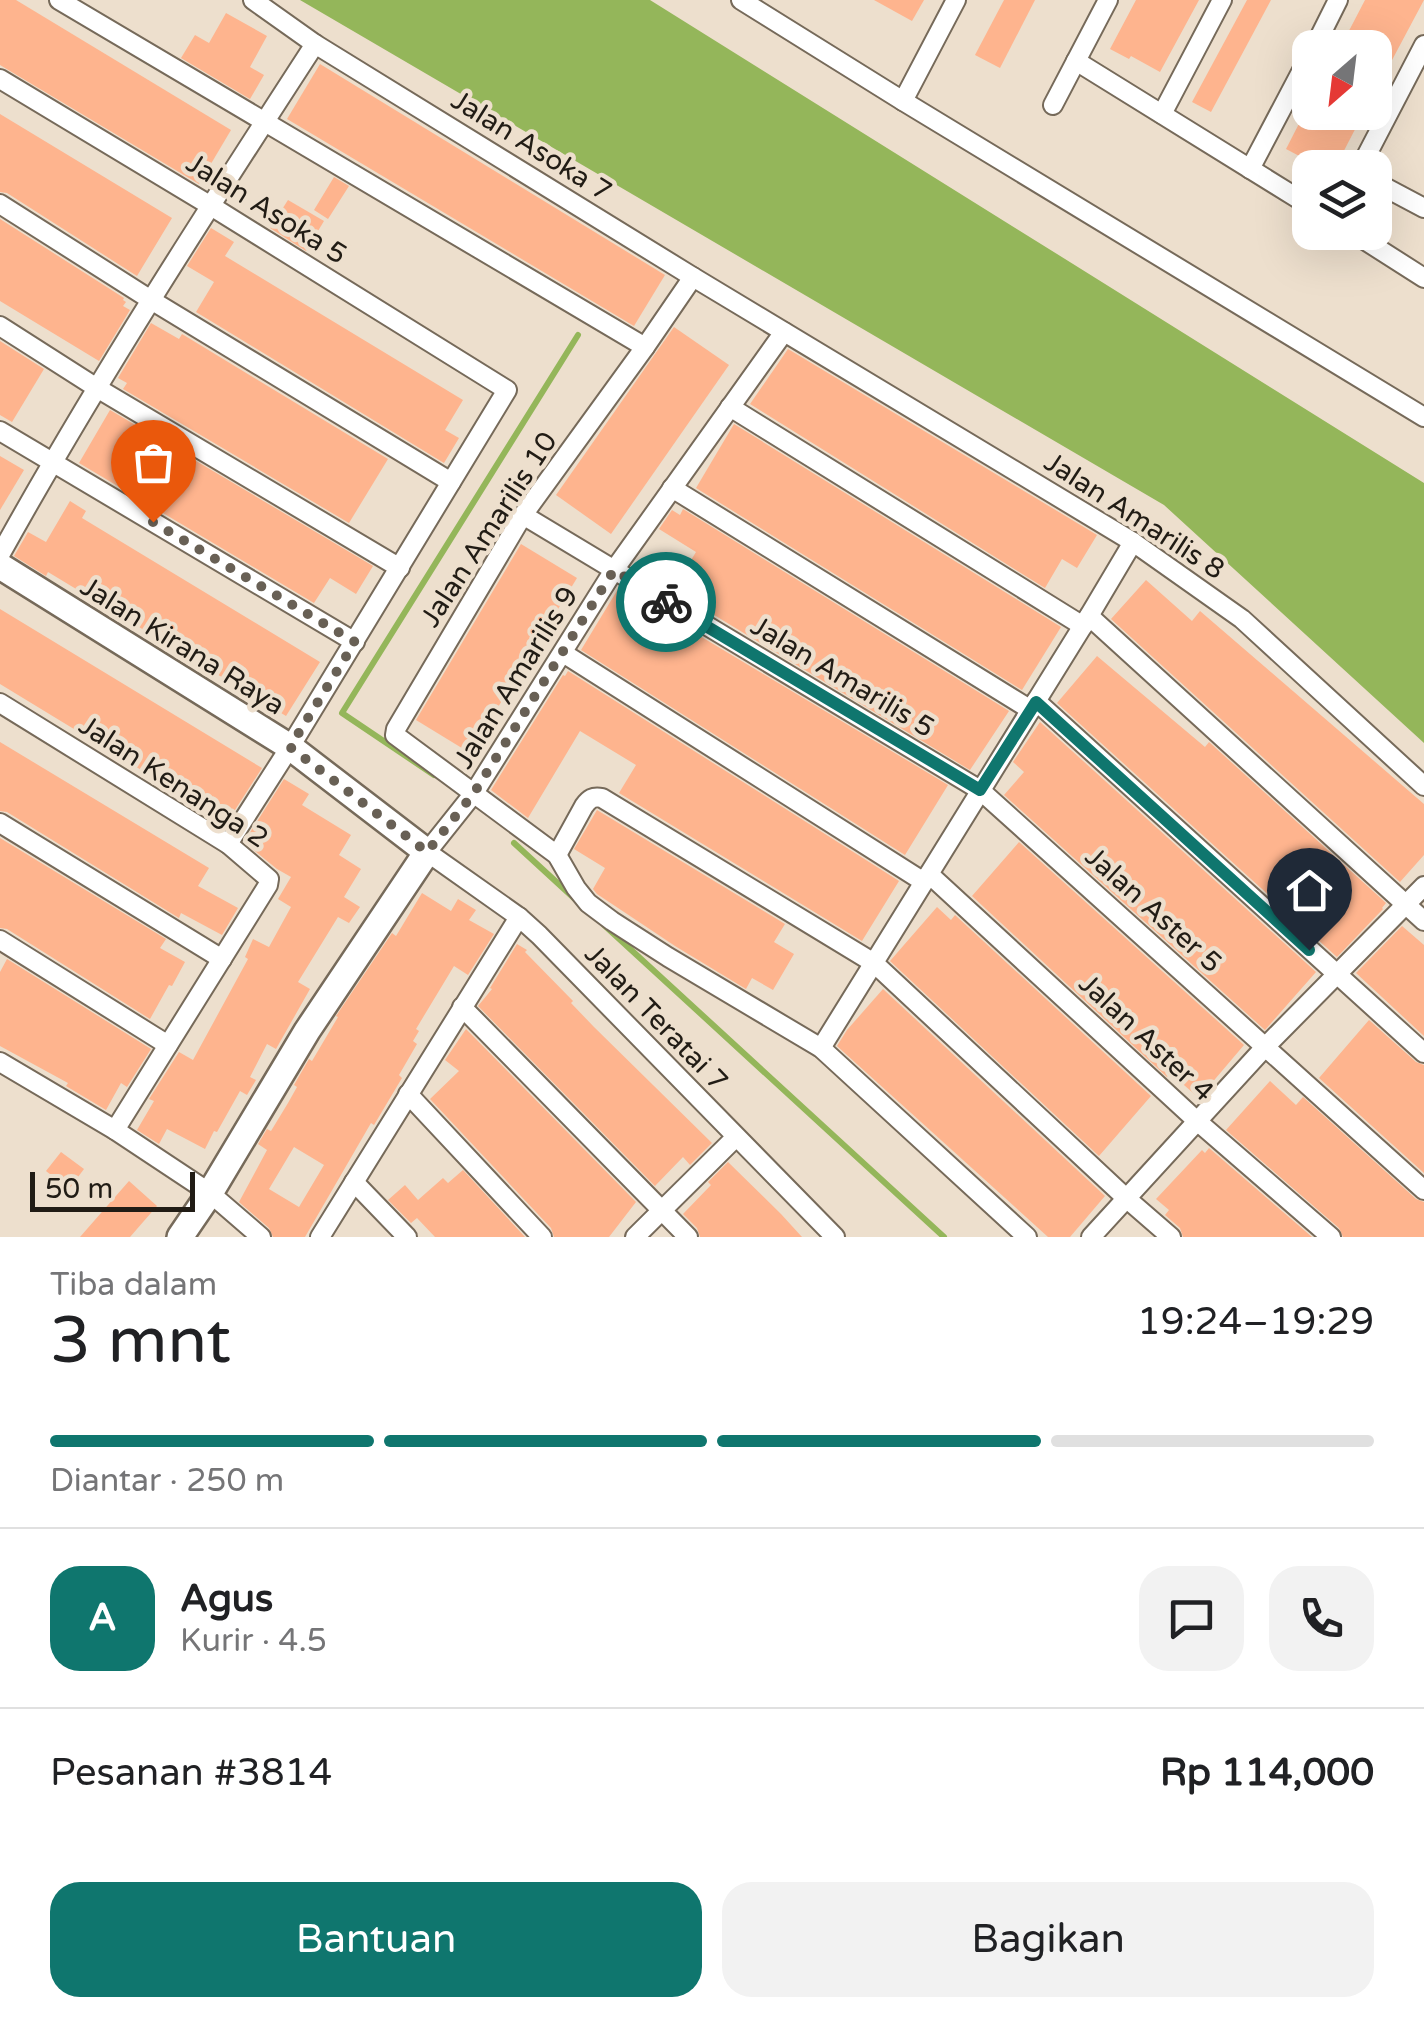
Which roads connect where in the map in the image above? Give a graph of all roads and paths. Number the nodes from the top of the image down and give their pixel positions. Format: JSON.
{"nodes":[{"id":1,"x":254,"y":0,"type":"edge"},
{"id":2,"x":741,"y":0,"type":"edge"},
{"id":3,"x":956,"y":0,"type":"edge"},
{"id":4,"x":1108,"y":0,"type":"edge"},
{"id":5,"x":1222,"y":0,"type":"edge"},
{"id":6,"x":1338,"y":0,"type":"edge"},
{"id":7,"x":67,"y":2,"type":"edge"},
{"id":8,"x":1323,"y":30,"type":"edge"},
{"id":9,"x":315,"y":44,"type":"junction"},
{"id":10,"x":1424,"y":46,"type":"edge"},
{"id":11,"x":1076,"y":60,"type":"junction"},
{"id":12,"x":0,"y":79,"type":"edge"},
{"id":13,"x":1292,"y":89,"type":"edge"},
{"id":14,"x":903,"y":102,"type":"junction"},
{"id":15,"x":1052,"y":105,"type":"dead end"},
{"id":16,"x":1162,"y":114,"type":"junction"},
{"id":17,"x":264,"y":122,"type":"junction"},
{"id":18,"x":1369,"y":150,"type":"edge"},
{"id":19,"x":1250,"y":169,"type":"junction"},
{"id":20,"x":1392,"y":191,"type":"edge"},
{"id":21,"x":1292,"y":195,"type":"edge"},
{"id":22,"x":0,"y":204,"type":"edge"},
{"id":23,"x":211,"y":206,"type":"junction"},
{"id":24,"x":1424,"y":208,"type":"edge"},
{"id":25,"x":1380,"y":250,"type":"edge"},
{"id":26,"x":693,"y":277,"type":"junction"},
{"id":27,"x":1424,"y":278,"type":"edge"},
{"id":28,"x":150,"y":300,"type":"junction"},
{"id":29,"x":0,"y":326,"type":"edge"},
{"id":30,"x":784,"y":332,"type":"junction"},
{"id":31,"x":645,"y":347,"type":"junction"},
{"id":32,"x":97,"y":388,"type":"junction"},
{"id":33,"x":730,"y":407,"type":"junction"},
{"id":34,"x":1424,"y":417,"type":"edge"},
{"id":35,"x":0,"y":430,"type":"edge"},
{"id":36,"x":52,"y":462,"type":"junction"},
{"id":37,"x":451,"y":482,"type":"junction"},
{"id":38,"x":672,"y":488,"type":"junction"},
{"id":39,"x":523,"y":515,"type":"junction"},
{"id":40,"x":1132,"y":542,"type":"junction"},
{"id":41,"x":0,"y":555,"type":"edge"},
{"id":42,"x":0,"y":566,"type":"edge"},
{"id":43,"x":400,"y":568,"type":"junction"},
{"id":44,"x":614,"y":570,"type":"junction"},
{"id":45,"x":1086,"y":621,"type":"junction"},
{"id":46,"x":355,"y":642,"type":"junction"},
{"id":47,"x":564,"y":653,"type":"junction"},
{"id":48,"x":0,"y":703,"type":"edge"},
{"id":49,"x":1034,"y":706,"type":"junction"},
{"id":50,"x":290,"y":747,"type":"junction"},
{"id":51,"x":1424,"y":786,"type":"edge"},
{"id":52,"x":980,"y":790,"type":"junction"},
{"id":53,"x":474,"y":793,"type":"junction"},
{"id":54,"x":0,"y":823,"type":"edge"},
{"id":55,"x":228,"y":844,"type":"junction"},
{"id":56,"x":427,"y":852,"type":"junction"},
{"id":57,"x":557,"y":855,"type":"junction"},
{"id":58,"x":927,"y":878,"type":"junction"},
{"id":59,"x":1424,"y":886,"type":"edge"},
{"id":60,"x":1406,"y":904,"type":"junction"},
{"id":61,"x":519,"y":917,"type":"junction"},
{"id":62,"x":1424,"y":921,"type":"edge"},
{"id":63,"x":0,"y":940,"type":"edge"},
{"id":64,"x":222,"y":959,"type":"junction"},
{"id":65,"x":874,"y":963,"type":"junction"},
{"id":66,"x":1336,"y":974,"type":"junction"},
{"id":67,"x":462,"y":1007,"type":"junction"},
{"id":68,"x":168,"y":1045,"type":"junction"},
{"id":69,"x":1266,"y":1046,"type":"junction"},
{"id":70,"x":821,"y":1048,"type":"junction"},
{"id":71,"x":1424,"y":1054,"type":"edge"},
{"id":72,"x":0,"y":1062,"type":"edge"},
{"id":73,"x":408,"y":1094,"type":"junction"},
{"id":74,"x":1197,"y":1121,"type":"junction"},
{"id":75,"x":115,"y":1130,"type":"junction"},
{"id":76,"x":736,"y":1138,"type":"junction"},
{"id":77,"x":354,"y":1182,"type":"junction"},
{"id":78,"x":1424,"y":1190,"type":"edge"},
{"id":79,"x":210,"y":1193,"type":"junction"},
{"id":80,"x":1126,"y":1198,"type":"junction"},
{"id":81,"x":662,"y":1210,"type":"junction"},
{"id":82,"x":180,"y":1237,"type":"edge"},
{"id":83,"x":261,"y":1237,"type":"edge"},
{"id":84,"x":320,"y":1237,"type":"edge"},
{"id":85,"x":407,"y":1237,"type":"edge"},
{"id":86,"x":542,"y":1237,"type":"edge"},
{"id":87,"x":635,"y":1237,"type":"edge"},
{"id":88,"x":688,"y":1237,"type":"edge"},
{"id":89,"x":835,"y":1237,"type":"edge"},
{"id":90,"x":1028,"y":1237,"type":"edge"},
{"id":91,"x":1091,"y":1237,"type":"edge"},
{"id":92,"x":1171,"y":1237,"type":"edge"},
{"id":93,"x":1331,"y":1237,"type":"edge"}],
"edges":[{"from":1,"to":9,"type":"street","name":"Jalan Asoka 7"},
{"from":2,"to":14,"type":"street"},
{"from":3,"to":14,"type":"street"},
{"from":4,"to":11,"type":"street"},
{"from":5,"to":16,"type":"street"},
{"from":6,"to":8,"type":"street"},
{"from":7,"to":17,"type":"street"},
{"from":9,"to":17,"type":"street"},
{"from":9,"to":26,"type":"street","name":"Jalan Asoka 7"},
{"from":10,"to":18,"type":"street"},
{"from":11,"to":15,"type":"street"},
{"from":11,"to":16,"type":"street"},
{"from":12,"to":23,"type":"street","name":"Jalan Asoka 5"},
{"from":13,"to":19,"type":"street"},
{"from":14,"to":34,"type":"street"},
{"from":16,"to":19,"type":"street"},
{"from":17,"to":23,"type":"street"},
{"from":17,"to":31,"type":"street"},
{"from":19,"to":21,"type":"street"},
{"from":20,"to":24,"type":"street"},
{"from":22,"to":28,"type":"street"},
{"from":23,"to":28,"type":"street"},
{"from":23,"to":37,"type":"street","name":"Jalan Asoka 5"},
{"from":25,"to":27,"type":"street"},
{"from":26,"to":30,"type":"street","name":"Jalan Asoka 7"},
{"from":26,"to":31,"type":"street","name":"Jalan Amarilis 10"},
{"from":28,"to":32,"type":"street"},
{"from":28,"to":37,"type":"street"},
{"from":29,"to":32,"type":"street"},
{"from":30,"to":33,"type":"street","name":"Jalan Amarilis 9"},
{"from":30,"to":40,"type":"street","name":"Jalan Amarilis 8"},
{"from":31,"to":39,"type":"street","name":"Jalan Amarilis 10"},
{"from":32,"to":36,"type":"street"},
{"from":32,"to":43,"type":"street"},
{"from":33,"to":38,"type":"street","name":"Jalan Amarilis 9"},
{"from":33,"to":45,"type":"street"},
{"from":35,"to":36,"type":"street"},
{"from":36,"to":41,"type":"street"},
{"from":36,"to":46,"type":"street"},
{"from":37,"to":43,"type":"street"},
{"from":38,"to":44,"type":"street","name":"Jalan Amarilis 9"},
{"from":38,"to":49,"type":"street"},
{"from":39,"to":44,"type":"street","name":"Jalan Amarilis 5"},
{"from":39,"to":53,"type":"street","name":"Jalan Amarilis 10"},
{"from":40,"to":45,"type":"street"},
{"from":40,"to":51,"type":"street","name":"Jalan Amarilis 8"},
{"from":42,"to":50,"type":"street","name":"Jalan Kirana Raya"},
{"from":43,"to":46,"type":"street"},
{"from":44,"to":47,"type":"street","name":"Jalan Amarilis 9"},
{"from":44,"to":52,"type":"street","name":"Jalan Amarilis 5"},
{"from":45,"to":49,"type":"street"},
{"from":45,"to":60,"type":"street"},
{"from":46,"to":50,"type":"street"},
{"from":47,"to":53,"type":"street","name":"Jalan Amarilis 9"},
{"from":47,"to":58,"type":"street","name":"Jalan Aster 4"},
{"from":48,"to":55,"type":"street","name":"Jalan Kenanga 2"},
{"from":49,"to":52,"type":"street"},
{"from":49,"to":66,"type":"street"},
{"from":50,"to":55,"type":"street"},
{"from":50,"to":56,"type":"street","name":"Jalan Kirana Raya"},
{"from":52,"to":58,"type":"street"},
{"from":52,"to":69,"type":"street","name":"Jalan Aster 5"},
{"from":53,"to":56,"type":"street","name":"Jalan Amarilis 9"},
{"from":53,"to":57,"type":"street"},
{"from":54,"to":64,"type":"street"},
{"from":55,"to":64,"type":"street","name":"Jalan Kenanga 2"},
{"from":56,"to":61,"type":"street","name":"Jalan Teratai 7"},
{"from":56,"to":79,"type":"street"},
{"from":57,"to":65,"type":"street"},
{"from":57,"to":70,"type":"street"},
{"from":58,"to":65,"type":"street"},
{"from":58,"to":74,"type":"street","name":"Jalan Aster 4"},
{"from":59,"to":60,"type":"street"},
{"from":60,"to":62,"type":"street"},
{"from":60,"to":66,"type":"street"},
{"from":61,"to":67,"type":"street"},
{"from":61,"to":76,"type":"street","name":"Jalan Teratai 7"},
{"from":63,"to":68,"type":"street"},
{"from":64,"to":68,"type":"street","name":"Jalan Kenanga 2"},
{"from":65,"to":70,"type":"street"},
{"from":65,"to":80,"type":"street"},
{"from":66,"to":69,"type":"street"},
{"from":66,"to":71,"type":"street"},
{"from":67,"to":73,"type":"street"},
{"from":67,"to":81,"type":"street"},
{"from":68,"to":75,"type":"street","name":"Jalan Kenanga 2"},
{"from":69,"to":74,"type":"street"},
{"from":69,"to":78,"type":"street","name":"Jalan Aster 5"},
{"from":70,"to":90,"type":"street"},
{"from":72,"to":75,"type":"street"},
{"from":73,"to":77,"type":"street"},
{"from":73,"to":86,"type":"street"},
{"from":74,"to":80,"type":"street"},
{"from":74,"to":93,"type":"street","name":"Jalan Aster 4"},
{"from":75,"to":79,"type":"street"},
{"from":76,"to":81,"type":"street"},
{"from":76,"to":89,"type":"street","name":"Jalan Teratai 7"},
{"from":77,"to":84,"type":"street"},
{"from":77,"to":85,"type":"street"},
{"from":79,"to":82,"type":"street"},
{"from":79,"to":83,"type":"street"},
{"from":80,"to":91,"type":"street"},
{"from":80,"to":92,"type":"street"},
{"from":81,"to":87,"type":"street"},
{"from":81,"to":88,"type":"street"}]}
